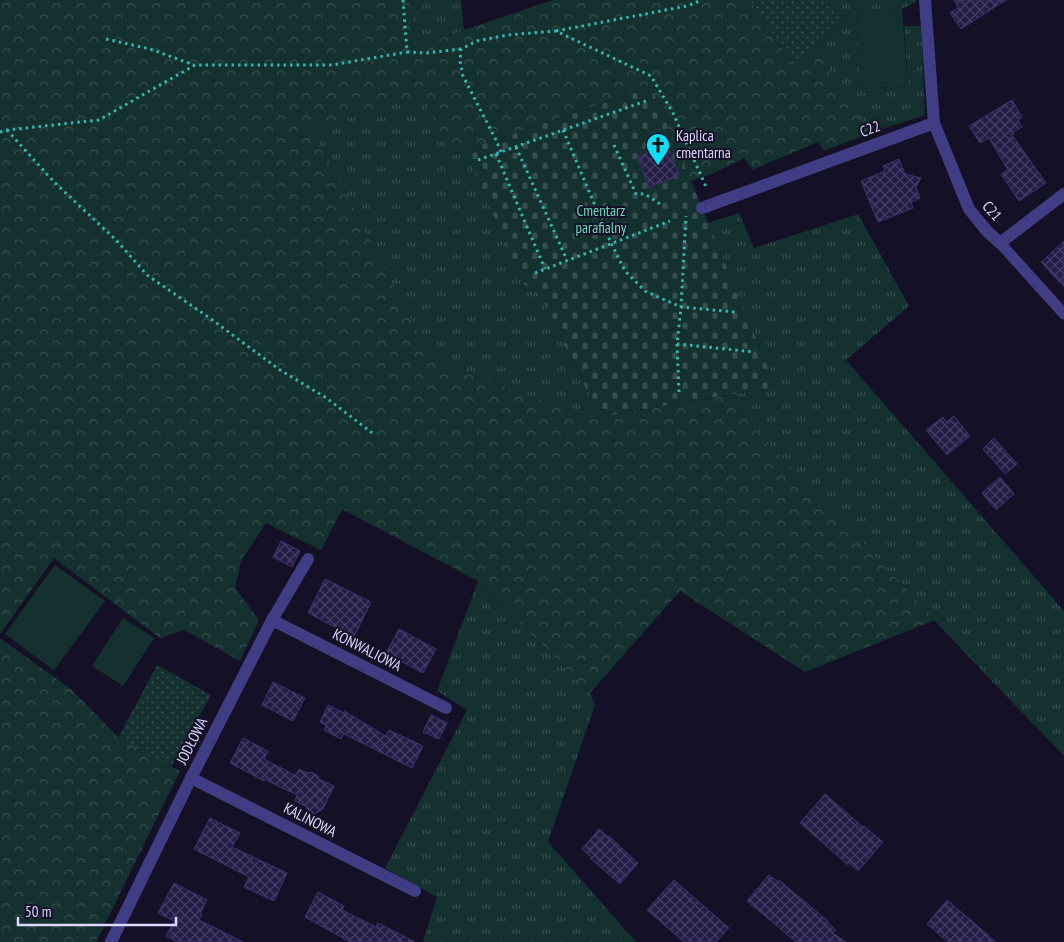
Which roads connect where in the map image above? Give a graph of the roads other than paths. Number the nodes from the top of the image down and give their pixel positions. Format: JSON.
{"nodes":[{"id":1,"x":925,"y":0,"type":"edge"},
{"id":2,"x":934,"y":123,"type":"junction"},
{"id":3,"x":1064,"y":194,"type":"edge"},
{"id":4,"x":708,"y":206,"type":"road end"},
{"id":5,"x":1000,"y":243,"type":"junction"},
{"id":6,"x":1064,"y":314,"type":"edge"},
{"id":7,"x":308,"y":559,"type":"dead end"},
{"id":8,"x":272,"y":620,"type":"junction"},
{"id":9,"x":446,"y":708,"type":"dead end"},
{"id":10,"x":191,"y":778,"type":"junction"},
{"id":11,"x":415,"y":891,"type":"dead end"},
{"id":12,"x":112,"y":941,"type":"edge"}],
"edges":[{"from":1,"to":2,"type":"street"},
{"from":2,"to":4,"type":"street","name":"C22"},
{"from":2,"to":5,"type":"street","name":"C21"},
{"from":3,"to":5,"type":"street","name":"C21"},
{"from":5,"to":6,"type":"lane"},
{"from":7,"to":8,"type":"street","name":"JODŁOWA"},
{"from":8,"to":9,"type":"street","name":"KONWALIOWA"},
{"from":8,"to":10,"type":"street","name":"JODŁOWA"},
{"from":10,"to":11,"type":"street","name":"KALINOWA"},
{"from":10,"to":12,"type":"street","name":"JODŁOWA"}]}
